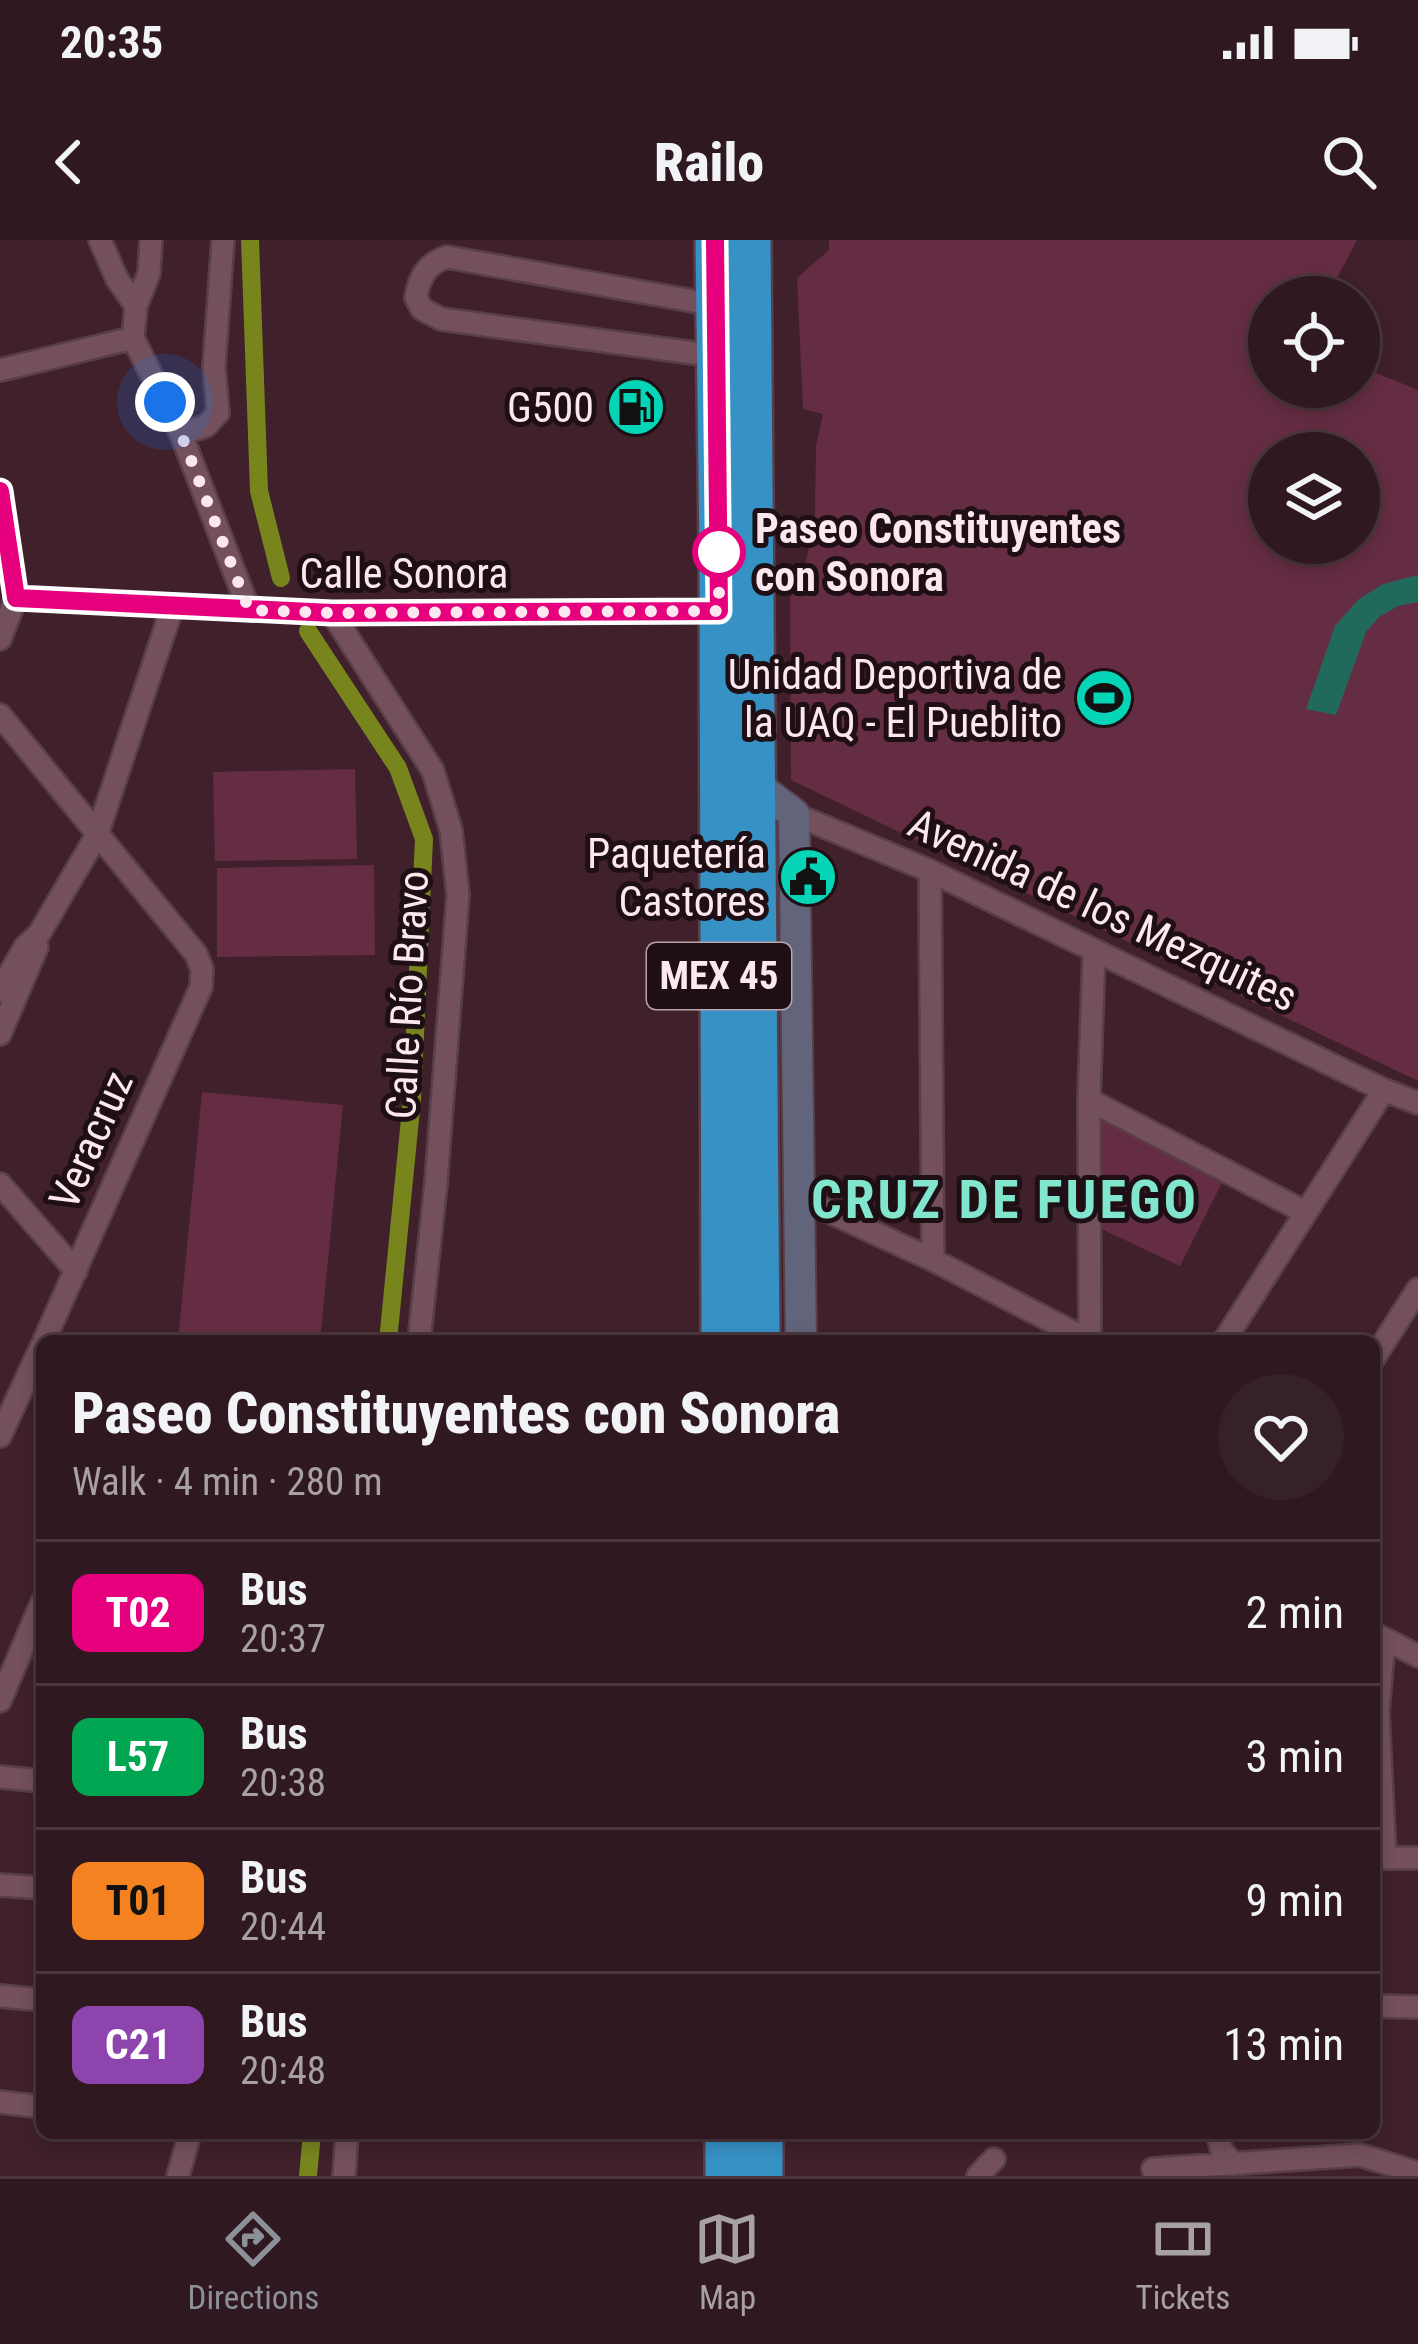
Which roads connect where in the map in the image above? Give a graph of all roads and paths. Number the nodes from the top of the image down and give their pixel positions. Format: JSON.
{"nodes":[{"id":1,"x":100,"y":240,"type":"edge"},
{"id":2,"x":151,"y":240,"type":"edge"},
{"id":3,"x":223,"y":240,"type":"edge"},
{"id":4,"x":715,"y":240,"type":"edge"},
{"id":5,"x":751,"y":240,"type":"edge"},
{"id":6,"x":715,"y":305,"type":"junction"},
{"id":7,"x":136,"y":306,"type":"junction"},
{"id":8,"x":134,"y":338,"type":"junction"},
{"id":9,"x":716,"y":356,"type":"junction"},
{"id":10,"x":0,"y":370,"type":"edge"},
{"id":11,"x":181,"y":434,"type":"junction"},
{"id":12,"x":0,"y":490,"type":"edge"},
{"id":13,"x":16,"y":598,"type":"junction"},
{"id":14,"x":172,"y":605,"type":"junction"},
{"id":15,"x":257,"y":610,"type":"junction"},
{"id":16,"x":719,"y":611,"type":"junction"},
{"id":17,"x":325,"y":612,"type":"junction"},
{"id":18,"x":0,"y":639,"type":"edge"},
{"id":19,"x":0,"y":715,"type":"edge"},
{"id":20,"x":756,"y":785,"type":"junction"},
{"id":21,"x":794,"y":814,"type":"junction"},
{"id":22,"x":97,"y":835,"type":"junction"},
{"id":23,"x":931,"y":871,"type":"junction"},
{"id":24,"x":39,"y":934,"type":"junction"},
{"id":25,"x":1094,"y":952,"type":"junction"},
{"id":26,"x":0,"y":991,"type":"edge"},
{"id":27,"x":0,"y":1034,"type":"edge"},
{"id":28,"x":1384,"y":1090,"type":"junction"},
{"id":29,"x":1089,"y":1100,"type":"junction"},
{"id":30,"x":1418,"y":1102,"type":"edge"},
{"id":31,"x":0,"y":1184,"type":"edge"},
{"id":32,"x":800,"y":1198,"type":"junction"},
{"id":33,"x":1305,"y":1212,"type":"junction"},
{"id":34,"x":933,"y":1261,"type":"junction"},
{"id":35,"x":76,"y":1271,"type":"junction"},
{"id":36,"x":1418,"y":1289,"type":"edge"},
{"id":37,"x":47,"y":1335,"type":"edge"},
{"id":38,"x":420,"y":1335,"type":"edge"},
{"id":39,"x":721,"y":1335,"type":"edge"},
{"id":40,"x":760,"y":1335,"type":"edge"},
{"id":41,"x":801,"y":1335,"type":"edge"},
{"id":42,"x":1078,"y":1335,"type":"edge"},
{"id":43,"x":1090,"y":1335,"type":"edge"},
{"id":44,"x":1228,"y":1335,"type":"edge"},
{"id":45,"x":1380,"y":1349,"type":"edge"},
{"id":46,"x":36,"y":1358,"type":"edge"},
{"id":47,"x":0,"y":1436,"type":"edge"},
{"id":48,"x":36,"y":1616,"type":"edge"},
{"id":49,"x":1380,"y":1637,"type":"edge"},
{"id":50,"x":1418,"y":1656,"type":"edge"},
{"id":51,"x":0,"y":1701,"type":"edge"},
{"id":52,"x":0,"y":1778,"type":"edge"},
{"id":53,"x":36,"y":1781,"type":"edge"},
{"id":54,"x":1380,"y":1858,"type":"edge"},
{"id":55,"x":1418,"y":1858,"type":"edge"},
{"id":56,"x":0,"y":1885,"type":"edge"},
{"id":57,"x":36,"y":1888,"type":"edge"},
{"id":58,"x":0,"y":1996,"type":"edge"},
{"id":59,"x":36,"y":1999,"type":"edge"},
{"id":60,"x":1380,"y":2006,"type":"edge"},
{"id":61,"x":1418,"y":2007,"type":"edge"},
{"id":62,"x":0,"y":2102,"type":"edge"},
{"id":63,"x":36,"y":2107,"type":"edge"},
{"id":64,"x":188,"y":2139,"type":"edge"},
{"id":65,"x":347,"y":2139,"type":"edge"},
{"id":66,"x":725,"y":2139,"type":"edge"},
{"id":67,"x":763,"y":2139,"type":"edge"},
{"id":68,"x":1219,"y":2139,"type":"edge"},
{"id":69,"x":1359,"y":2144,"type":"edge"},
{"id":70,"x":1234,"y":2164,"type":"junction"},
{"id":71,"x":1153,"y":2169,"type":"dead end"},
{"id":72,"x":1418,"y":2173,"type":"edge"},
{"id":73,"x":178,"y":2176,"type":"edge"},
{"id":74,"x":344,"y":2176,"type":"edge"},
{"id":75,"x":725,"y":2176,"type":"edge"},
{"id":76,"x":763,"y":2176,"type":"edge"}],
"edges":[{"from":1,"to":7,"type":"street"},
{"from":2,"to":7,"type":"street"},
{"from":3,"to":11,"type":"street"},
{"from":4,"to":6,"type":"highway","number":"MEX 45"},
{"from":5,"to":20,"type":"highway","number":"MEX 45"},
{"from":6,"to":9,"type":"highway","number":"MEX 45"},
{"from":6,"to":9,"type":"street"},
{"from":7,"to":8,"type":"street"},
{"from":8,"to":10,"type":"street"},
{"from":8,"to":11,"type":"street"},
{"from":9,"to":16,"type":"highway","number":"MEX 45"},
{"from":11,"to":15,"type":"street"},
{"from":12,"to":13,"type":"street"},
{"from":13,"to":14,"type":"street","name":"Calle Sonora"},
{"from":13,"to":18,"type":"street"},
{"from":14,"to":15,"type":"street","name":"Calle Sonora"},
{"from":14,"to":22,"type":"street"},
{"from":15,"to":17,"type":"street","name":"Calle Sonora"},
{"from":16,"to":17,"type":"street","name":"Calle Sonora"},
{"from":16,"to":39,"type":"highway","number":"MEX 45"},
{"from":17,"to":38,"type":"street","name":"Calle Río Bravo"},
{"from":19,"to":22,"type":"street"},
{"from":20,"to":21,"type":"street","name":"Avenida de los Mezquites"},
{"from":20,"to":40,"type":"highway","number":"MEX 45"},
{"from":21,"to":23,"type":"street","name":"Avenida de los Mezquites"},
{"from":21,"to":32,"type":"street"},
{"from":22,"to":24,"type":"street"},
{"from":22,"to":35,"type":"street","name":"Veracruz"},
{"from":23,"to":25,"type":"street","name":"Avenida de los Mezquites"},
{"from":23,"to":34,"type":"street"},
{"from":24,"to":26,"type":"street"},
{"from":24,"to":27,"type":"street"},
{"from":25,"to":28,"type":"street","name":"Avenida de los Mezquites"},
{"from":25,"to":29,"type":"street"},
{"from":28,"to":30,"type":"street","name":"Avenida de los Mezquites"},
{"from":28,"to":33,"type":"street"},
{"from":29,"to":33,"type":"street"},
{"from":29,"to":43,"type":"street"},
{"from":31,"to":35,"type":"street"},
{"from":32,"to":34,"type":"street"},
{"from":32,"to":41,"type":"street"},
{"from":33,"to":44,"type":"street"},
{"from":34,"to":42,"type":"street"},
{"from":35,"to":37,"type":"street","name":"Veracruz"},
{"from":36,"to":45,"type":"street"},
{"from":46,"to":47,"type":"street","name":"Veracruz"},
{"from":48,"to":51,"type":"street"},
{"from":49,"to":50,"type":"street"},
{"from":52,"to":53,"type":"street"},
{"from":54,"to":55,"type":"street"},
{"from":56,"to":57,"type":"street"},
{"from":58,"to":59,"type":"street"},
{"from":60,"to":61,"type":"street"},
{"from":62,"to":63,"type":"street"},
{"from":64,"to":73,"type":"street"},
{"from":65,"to":74,"type":"street"},
{"from":66,"to":75,"type":"highway"},
{"from":67,"to":76,"type":"highway"},
{"from":68,"to":70,"type":"street"},
{"from":69,"to":70,"type":"street"},
{"from":69,"to":72,"type":"street"},
{"from":70,"to":71,"type":"street"}]}
